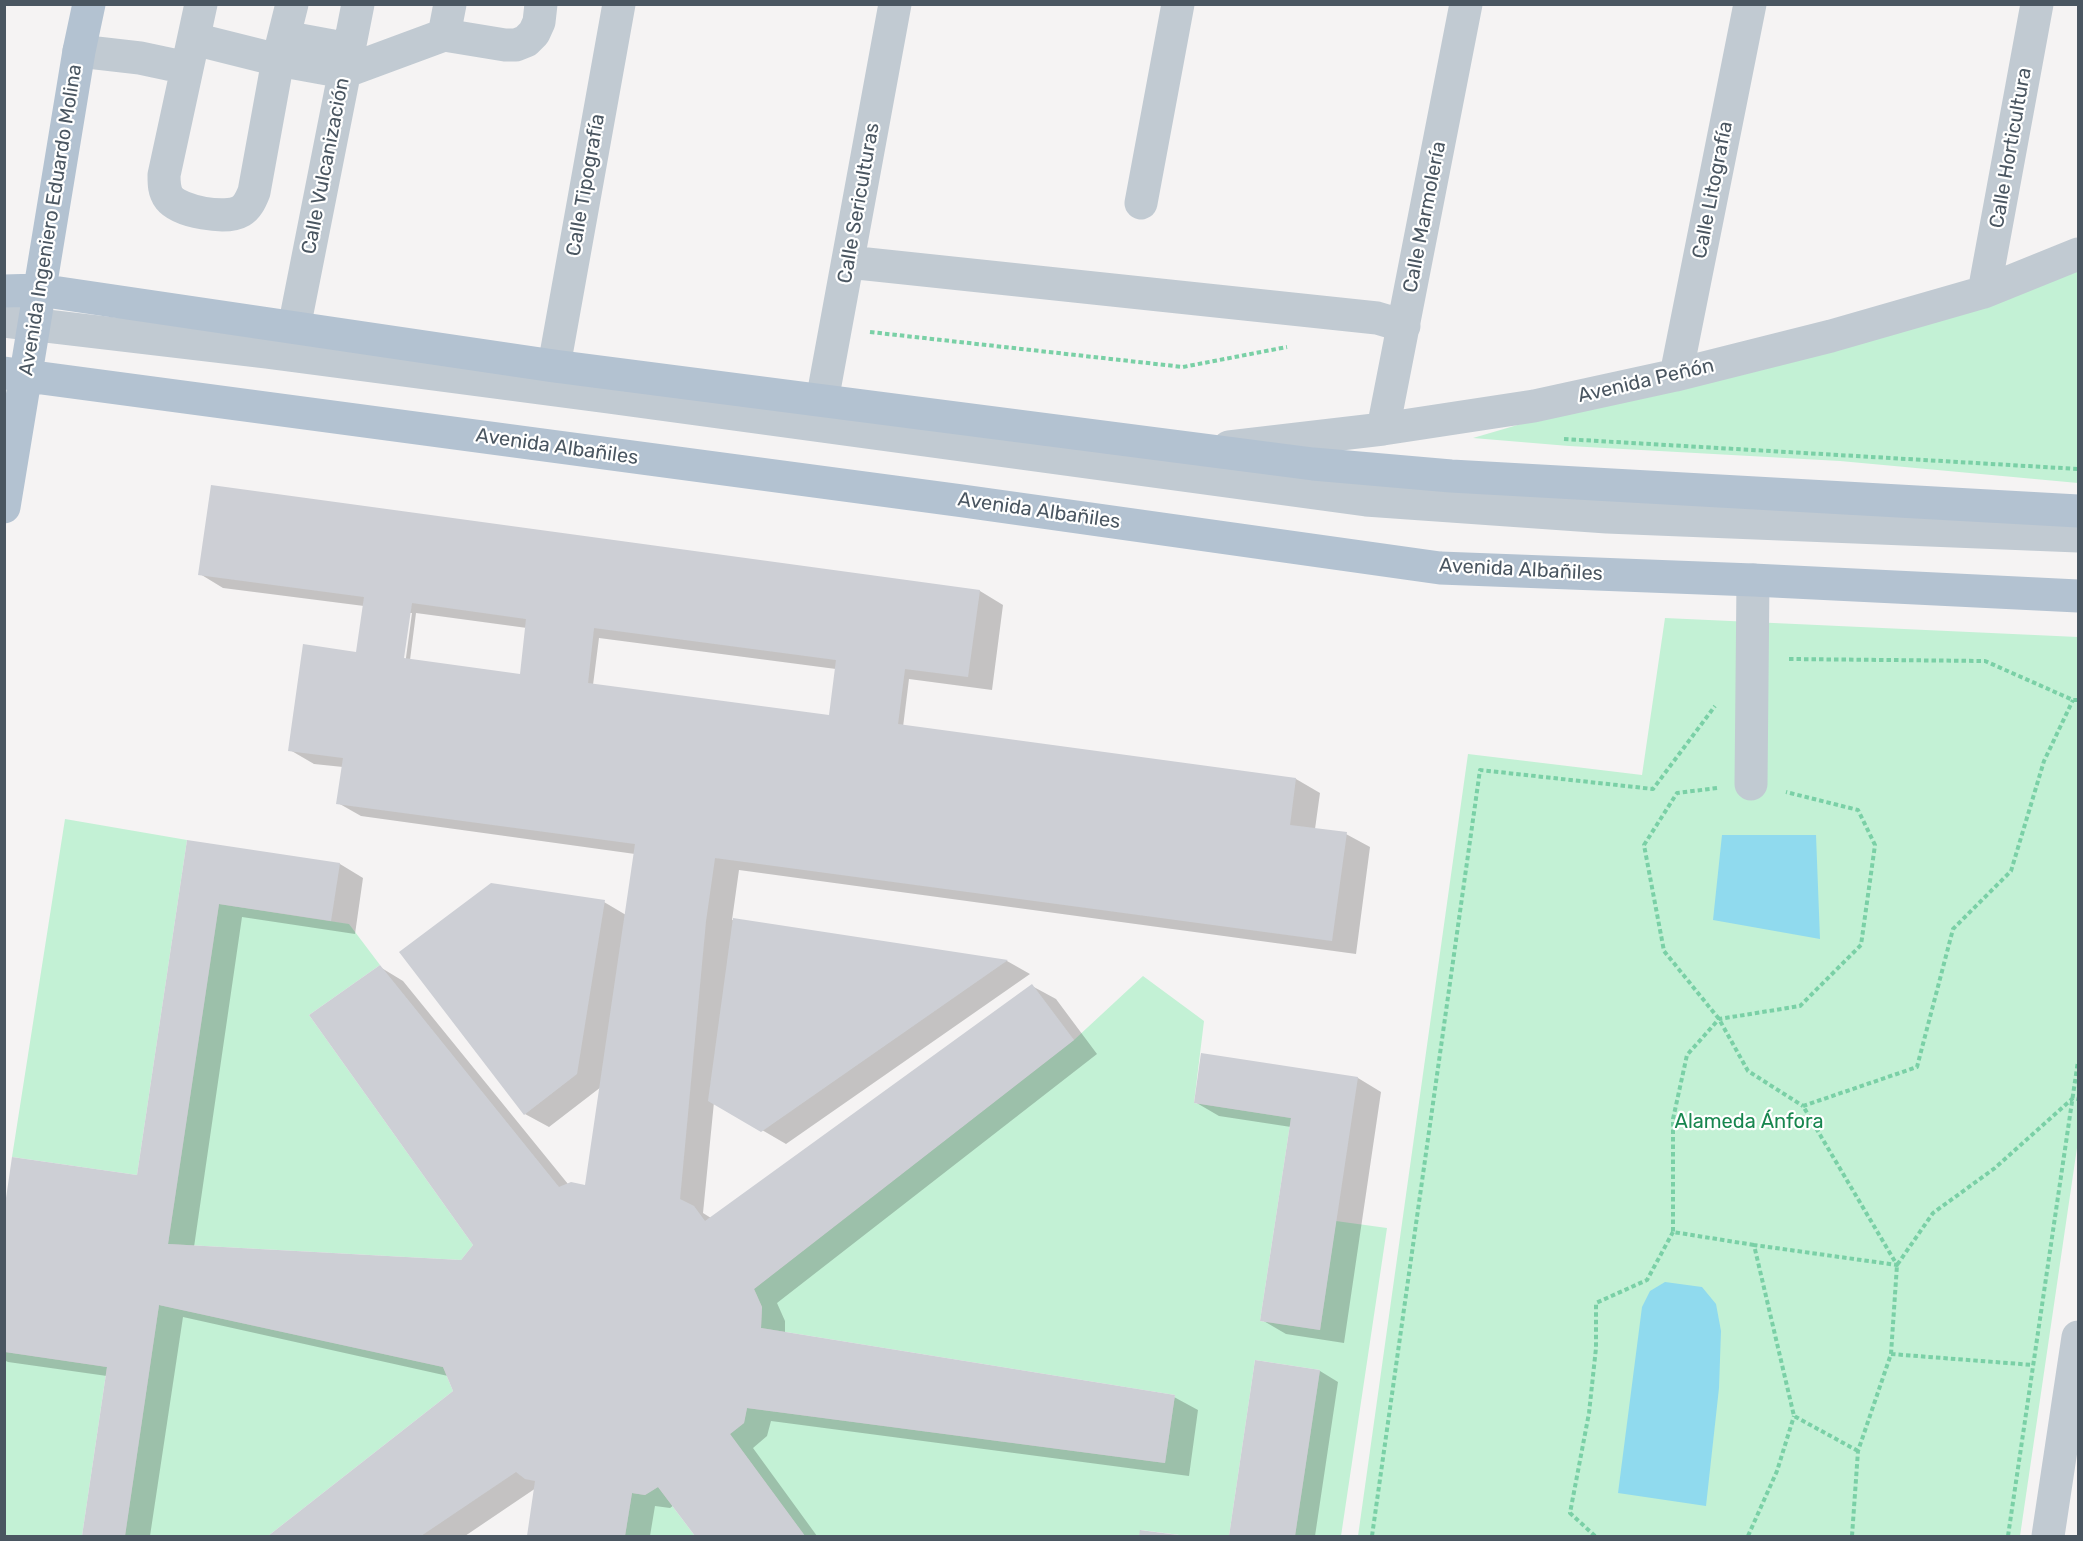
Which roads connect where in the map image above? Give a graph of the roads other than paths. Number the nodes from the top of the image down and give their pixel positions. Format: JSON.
{"nodes":[{"id":1,"x":89,"y":4,"type":"edge"},
{"id":2,"x":201,"y":4,"type":"edge"},
{"id":3,"x":291,"y":4,"type":"edge"},
{"id":4,"x":358,"y":4,"type":"edge"},
{"id":5,"x":541,"y":4,"type":"edge"},
{"id":6,"x":619,"y":4,"type":"edge"},
{"id":7,"x":895,"y":4,"type":"edge"},
{"id":8,"x":1178,"y":4,"type":"edge"},
{"id":9,"x":1466,"y":4,"type":"edge"},
{"id":10,"x":1750,"y":4,"type":"edge"},
{"id":11,"x":2037,"y":4,"type":"edge"},
{"id":12,"x":447,"y":20,"type":"edge"},
{"id":13,"x":281,"y":49,"type":"junction"},
{"id":14,"x":79,"y":51,"type":"junction"},
{"id":15,"x":190,"y":54,"type":"junction"},
{"id":16,"x":347,"y":60,"type":"junction"},
{"id":17,"x":1141,"y":203,"type":"dead end"},
{"id":18,"x":2079,"y":254,"type":"edge"},
{"id":19,"x":848,"y":262,"type":"junction"},
{"id":20,"x":39,"y":290,"type":"junction"},
{"id":21,"x":4,"y":291,"type":"edge"},
{"id":22,"x":1984,"y":292,"type":"junction"},
{"id":23,"x":19,"y":322,"type":"edge"},
{"id":24,"x":1404,"y":326,"type":"junction"},
{"id":25,"x":294,"y":328,"type":"junction"},
{"id":26,"x":554,"y":366,"type":"junction"},
{"id":27,"x":14,"y":375,"type":"edge"},
{"id":28,"x":1676,"y":375,"type":"junction"},
{"id":29,"x":822,"y":401,"type":"junction"},
{"id":30,"x":1383,"y":429,"type":"junction"},
{"id":31,"x":1201,"y":450,"type":"junction"},
{"id":32,"x":4,"y":507,"type":"edge"},
{"id":33,"x":2079,"y":511,"type":"edge"},
{"id":34,"x":2079,"y":536,"type":"edge"},
{"id":35,"x":1753,"y":580,"type":"junction"},
{"id":36,"x":2079,"y":596,"type":"edge"},
{"id":37,"x":1751,"y":784,"type":"road end"},
{"id":38,"x":2079,"y":1338,"type":"edge"},
{"id":39,"x":2048,"y":1536,"type":"edge"}],
"edges":[{"from":1,"to":14,"type":"main road","name":"Avenida Ingeniero Eduardo Molina"},
{"from":2,"to":15,"type":"street"},
{"from":3,"to":13,"type":"street"},
{"from":4,"to":16,"type":"street","name":"Calle Vulcanización"},
{"from":5,"to":12,"type":"street"},
{"from":6,"to":26,"type":"street","name":"Calle Tipografía"},
{"from":7,"to":19,"type":"street","name":"Calle Sericulturas"},
{"from":8,"to":17,"type":"street"},
{"from":9,"to":24,"type":"street","name":"Calle Marmolería"},
{"from":10,"to":28,"type":"street","name":"Calle Litografía"},
{"from":11,"to":22,"type":"street","name":"Calle Horticultura"},
{"from":12,"to":16,"type":"street"},
{"from":13,"to":15,"type":"street"},
{"from":13,"to":15,"type":"street"},
{"from":13,"to":16,"type":"street"},
{"from":14,"to":15,"type":"street"},
{"from":14,"to":20,"type":"main road","name":"Avenida Ingeniero Eduardo Molina"},
{"from":16,"to":25,"type":"street","name":"Calle Vulcanización"},
{"from":18,"to":22,"type":"street","name":"Avenida Peñón"},
{"from":19,"to":24,"type":"street"},
{"from":19,"to":29,"type":"street","name":"Calle Sericulturas"},
{"from":20,"to":21,"type":"main road"},
{"from":20,"to":23,"type":"main road","name":"Avenida Ingeniero Eduardo Molina"},
{"from":20,"to":25,"type":"main road"},
{"from":22,"to":28,"type":"street","name":"Avenida Peñón"},
{"from":23,"to":27,"type":"main road","name":"Avenida Ingeniero Eduardo Molina"},
{"from":23,"to":34,"type":"street"},
{"from":24,"to":30,"type":"street","name":"Calle Marmolería"},
{"from":25,"to":26,"type":"main road"},
{"from":26,"to":29,"type":"main road"},
{"from":27,"to":32,"type":"main road","name":"Avenida Ingeniero Eduardo Molina"},
{"from":27,"to":35,"type":"main road","name":"Avenida Albañiles"},
{"from":28,"to":30,"type":"street","name":"Avenida Peñón"},
{"from":29,"to":31,"type":"main road"},
{"from":30,"to":31,"type":"street","name":"Avenida Peñón"},
{"from":31,"to":33,"type":"main road"},
{"from":35,"to":36,"type":"main road","name":"Avenida Albañiles"},
{"from":35,"to":37,"type":"street"},
{"from":38,"to":39,"type":"street"}]}
